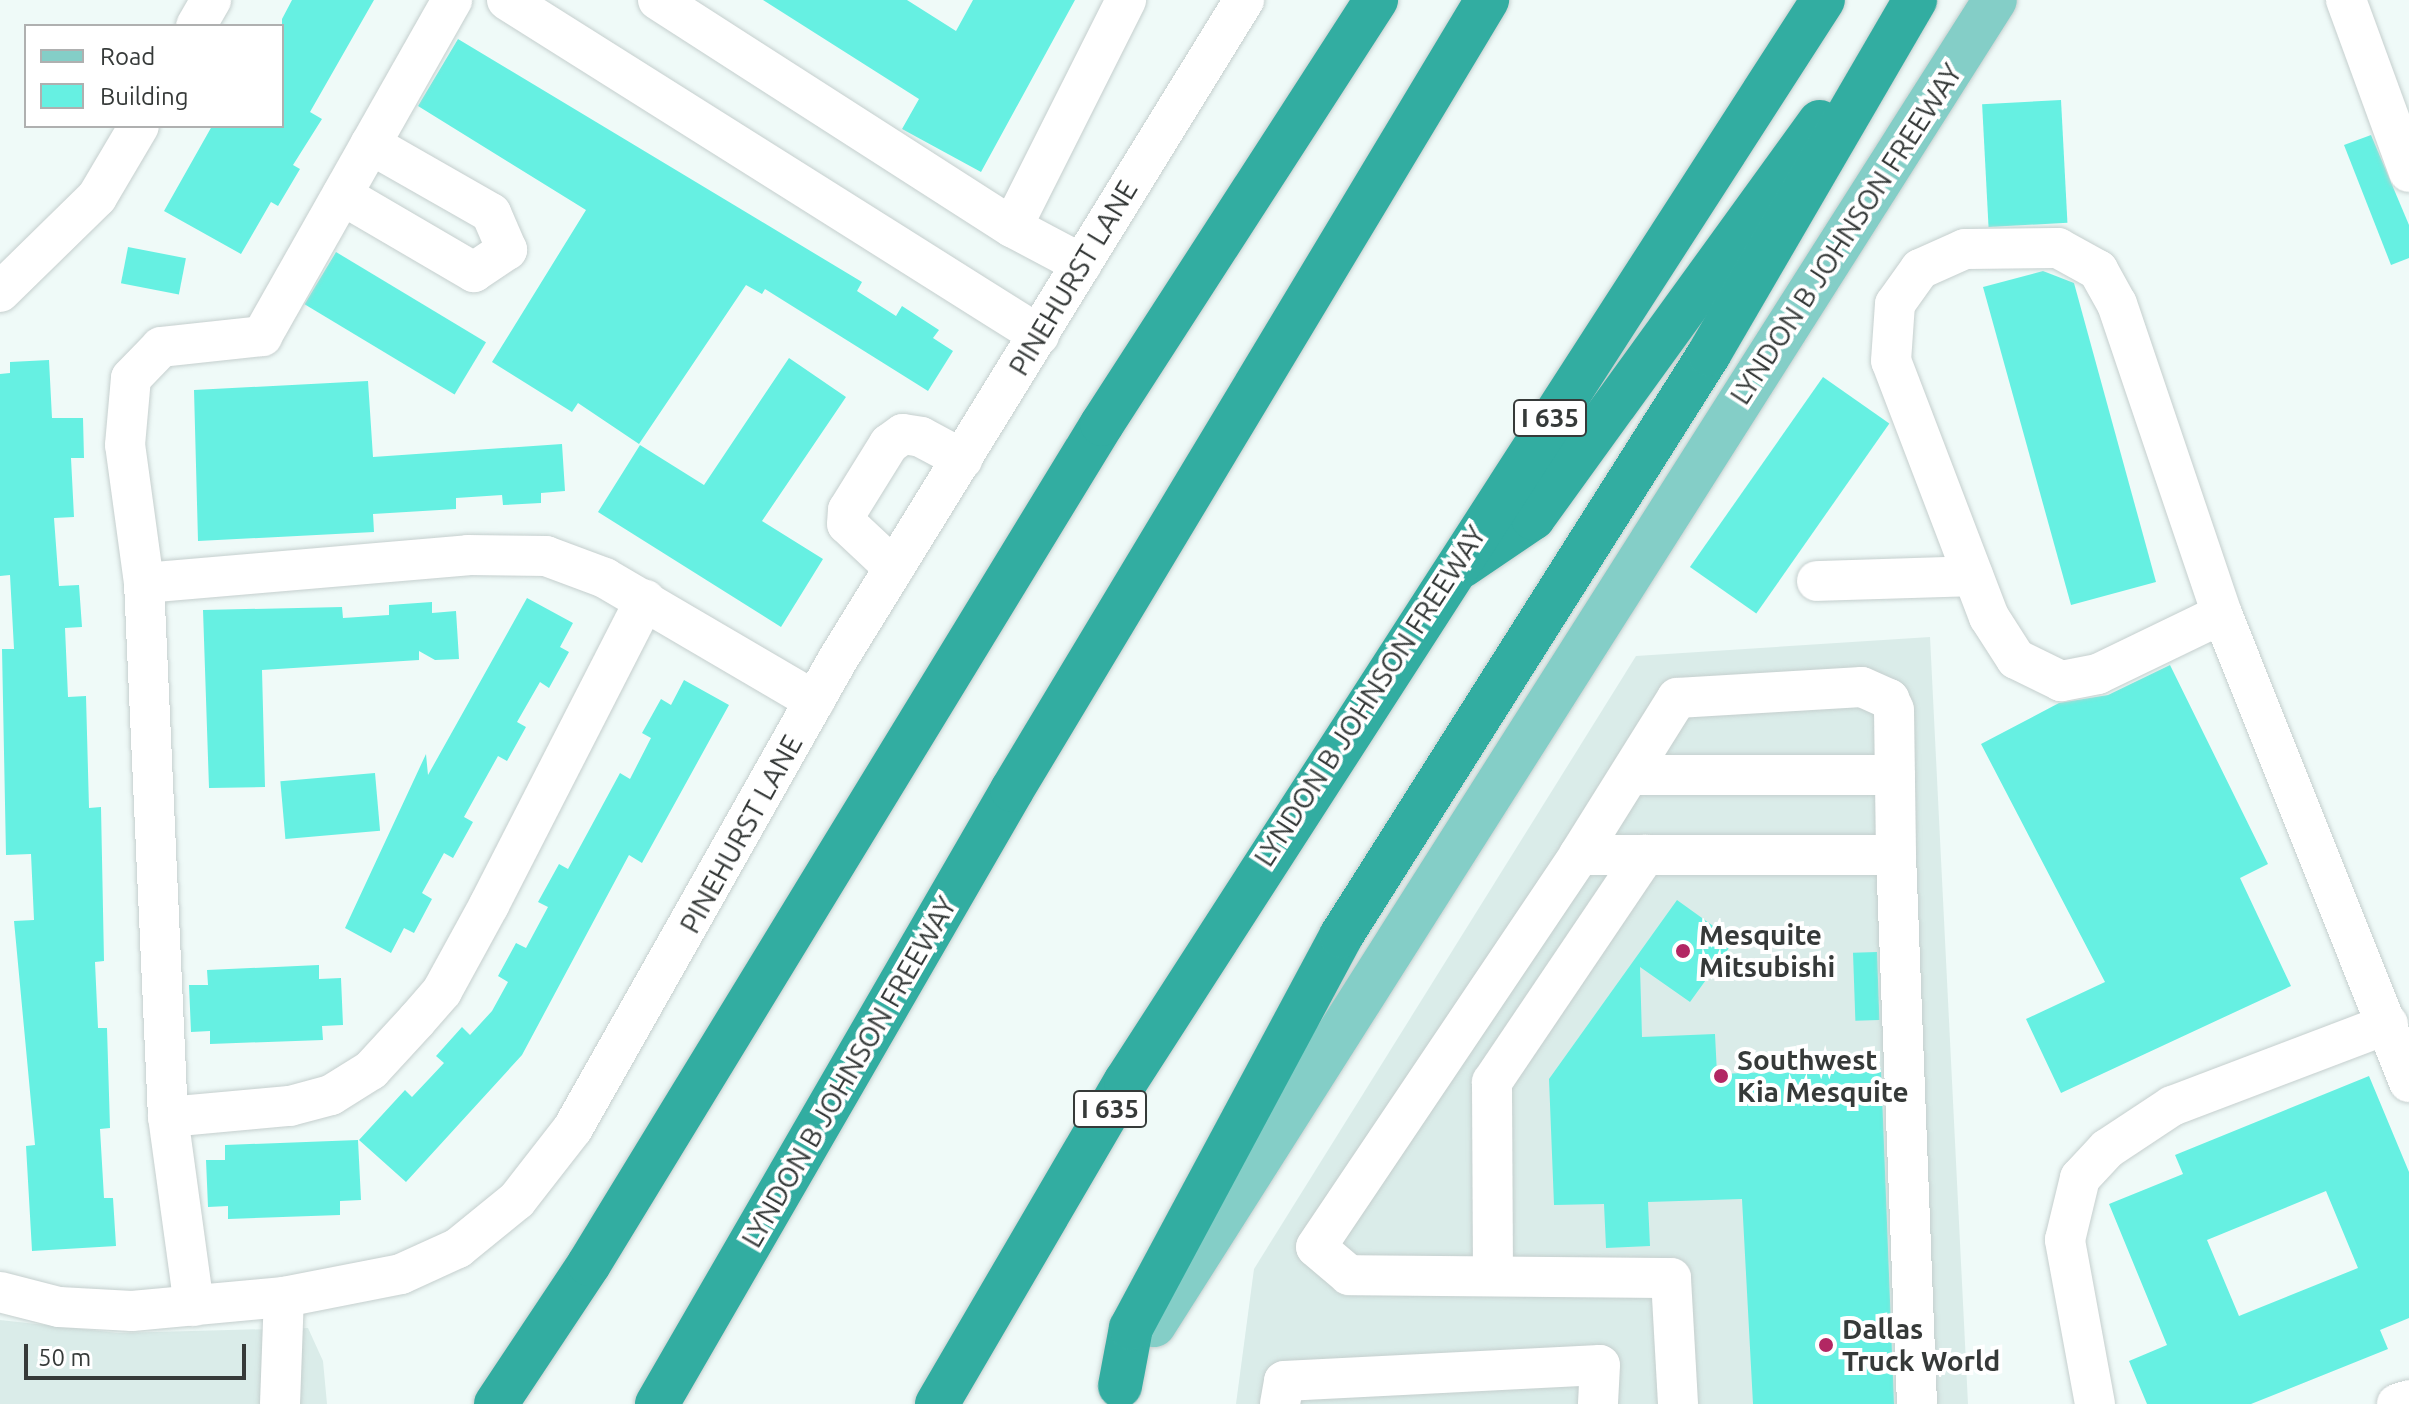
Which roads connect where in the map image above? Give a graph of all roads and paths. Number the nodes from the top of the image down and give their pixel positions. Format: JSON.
{"nodes":[{"id":1,"x":211,"y":0,"type":"edge"},
{"id":2,"x":452,"y":0,"type":"edge"},
{"id":3,"x":507,"y":0,"type":"edge"},
{"id":4,"x":658,"y":0,"type":"edge"},
{"id":5,"x":1126,"y":0,"type":"edge"},
{"id":6,"x":1244,"y":0,"type":"edge"},
{"id":7,"x":1376,"y":0,"type":"edge"},
{"id":8,"x":1487,"y":0,"type":"edge"},
{"id":9,"x":1823,"y":0,"type":"edge"},
{"id":10,"x":1903,"y":0,"type":"edge"},
{"id":11,"x":1915,"y":0,"type":"edge"},
{"id":12,"x":1995,"y":0,"type":"edge"},
{"id":13,"x":2346,"y":0,"type":"edge"},
{"id":14,"x":197,"y":24,"type":"edge"},
{"id":15,"x":138,"y":128,"type":"edge"},
{"id":16,"x":370,"y":144,"type":"junction"},
{"id":17,"x":2409,"y":172,"type":"edge"},
{"id":18,"x":342,"y":195,"type":"junction"},
{"id":19,"x":1012,"y":227,"type":"junction"},
{"id":20,"x":1082,"y":264,"type":"junction"},
{"id":21,"x":0,"y":292,"type":"edge"},
{"id":22,"x":1039,"y":335,"type":"junction"},
{"id":23,"x":962,"y":459,"type":"junction"},
{"id":24,"x":894,"y":568,"type":"junction"},
{"id":25,"x":1447,"y":576,"type":"junction"},
{"id":26,"x":1973,"y":576,"type":"junction"},
{"id":27,"x":1817,"y":581,"type":"dead end"},
{"id":28,"x":144,"y":583,"type":"junction"},
{"id":29,"x":645,"y":600,"type":"junction"},
{"id":30,"x":2222,"y":614,"type":"junction"},
{"id":31,"x":815,"y":701,"type":"junction"},
{"id":32,"x":1630,"y":775,"type":"junction"},
{"id":33,"x":1895,"y":775,"type":"junction"},
{"id":34,"x":1579,"y":855,"type":"junction"},
{"id":35,"x":1645,"y":855,"type":"junction"},
{"id":36,"x":1896,"y":855,"type":"junction"},
{"id":37,"x":2388,"y":1024,"type":"junction"},
{"id":38,"x":2409,"y":1082,"type":"edge"},
{"id":39,"x":169,"y":1130,"type":"junction"},
{"id":40,"x":1493,"y":1276,"type":"junction"},
{"id":41,"x":0,"y":1292,"type":"edge"},
{"id":42,"x":284,"y":1297,"type":"junction"},
{"id":43,"x":194,"y":1306,"type":"junction"},
{"id":44,"x":1115,"y":1395,"type":"edge"},
{"id":45,"x":2409,"y":1400,"type":"edge"},
{"id":46,"x":280,"y":1404,"type":"edge"},
{"id":47,"x":496,"y":1404,"type":"edge"},
{"id":48,"x":657,"y":1404,"type":"edge"},
{"id":49,"x":937,"y":1404,"type":"edge"},
{"id":50,"x":1280,"y":1404,"type":"edge"},
{"id":51,"x":1598,"y":1404,"type":"edge"},
{"id":52,"x":1678,"y":1404,"type":"edge"},
{"id":53,"x":1917,"y":1404,"type":"edge"},
{"id":54,"x":2095,"y":1404,"type":"edge"},
{"id":55,"x":2397,"y":1404,"type":"edge"}],
"edges":[{"from":1,"to":14,"type":"street"},
{"from":2,"to":16,"type":"street"},
{"from":3,"to":22,"type":"street"},
{"from":4,"to":19,"type":"street"},
{"from":5,"to":19,"type":"street"},
{"from":6,"to":20,"type":"street","name":"PINEHURST LANE"},
{"from":7,"to":47,"type":"highway"},
{"from":8,"to":48,"type":"highway","name":"LYNDON B JOHNSON FREEWAY"},
{"from":9,"to":25,"type":"highway","name":"LYNDON B JOHNSON FREEWAY","number":"I 635"},
{"from":10,"to":25,"type":"highway"},
{"from":11,"to":44,"type":"highway"},
{"from":12,"to":44,"type":"main road","name":"LYNDON B JOHNSON FREEWAY"},
{"from":13,"to":17,"type":"street"},
{"from":15,"to":21,"type":"street"},
{"from":16,"to":18,"type":"street"},
{"from":16,"to":18,"type":"street"},
{"from":18,"to":28,"type":"street"},
{"from":19,"to":20,"type":"street"},
{"from":20,"to":22,"type":"street","name":"PINEHURST LANE"},
{"from":22,"to":23,"type":"street","name":"PINEHURST LANE"},
{"from":23,"to":24,"type":"street","name":"PINEHURST LANE"},
{"from":23,"to":24,"type":"street"},
{"from":24,"to":31,"type":"street","name":"PINEHURST LANE"},
{"from":25,"to":49,"type":"highway","name":"LYNDON B JOHNSON FREEWAY","number":"I 635"},
{"from":26,"to":27,"type":"street"},
{"from":26,"to":30,"type":"street"},
{"from":26,"to":30,"type":"street"},
{"from":28,"to":29,"type":"street"},
{"from":28,"to":39,"type":"street"},
{"from":29,"to":31,"type":"street"},
{"from":29,"to":39,"type":"street"},
{"from":30,"to":37,"type":"street"},
{"from":31,"to":42,"type":"street","name":"PINEHURST LANE"},
{"from":32,"to":33,"type":"street"},
{"from":32,"to":33,"type":"street"},
{"from":32,"to":34,"type":"street"},
{"from":33,"to":36,"type":"street"},
{"from":34,"to":35,"type":"street"},
{"from":34,"to":40,"type":"street"},
{"from":35,"to":36,"type":"street"},
{"from":35,"to":40,"type":"street"},
{"from":36,"to":53,"type":"street"},
{"from":37,"to":38,"type":"street"},
{"from":37,"to":54,"type":"street"},
{"from":39,"to":43,"type":"street"},
{"from":40,"to":52,"type":"street"},
{"from":41,"to":43,"type":"street","name":"PINEHURST LANE"},
{"from":42,"to":43,"type":"street","name":"PINEHURST LANE"},
{"from":42,"to":46,"type":"street"},
{"from":45,"to":55,"type":"street"},
{"from":50,"to":51,"type":"street"}]}
